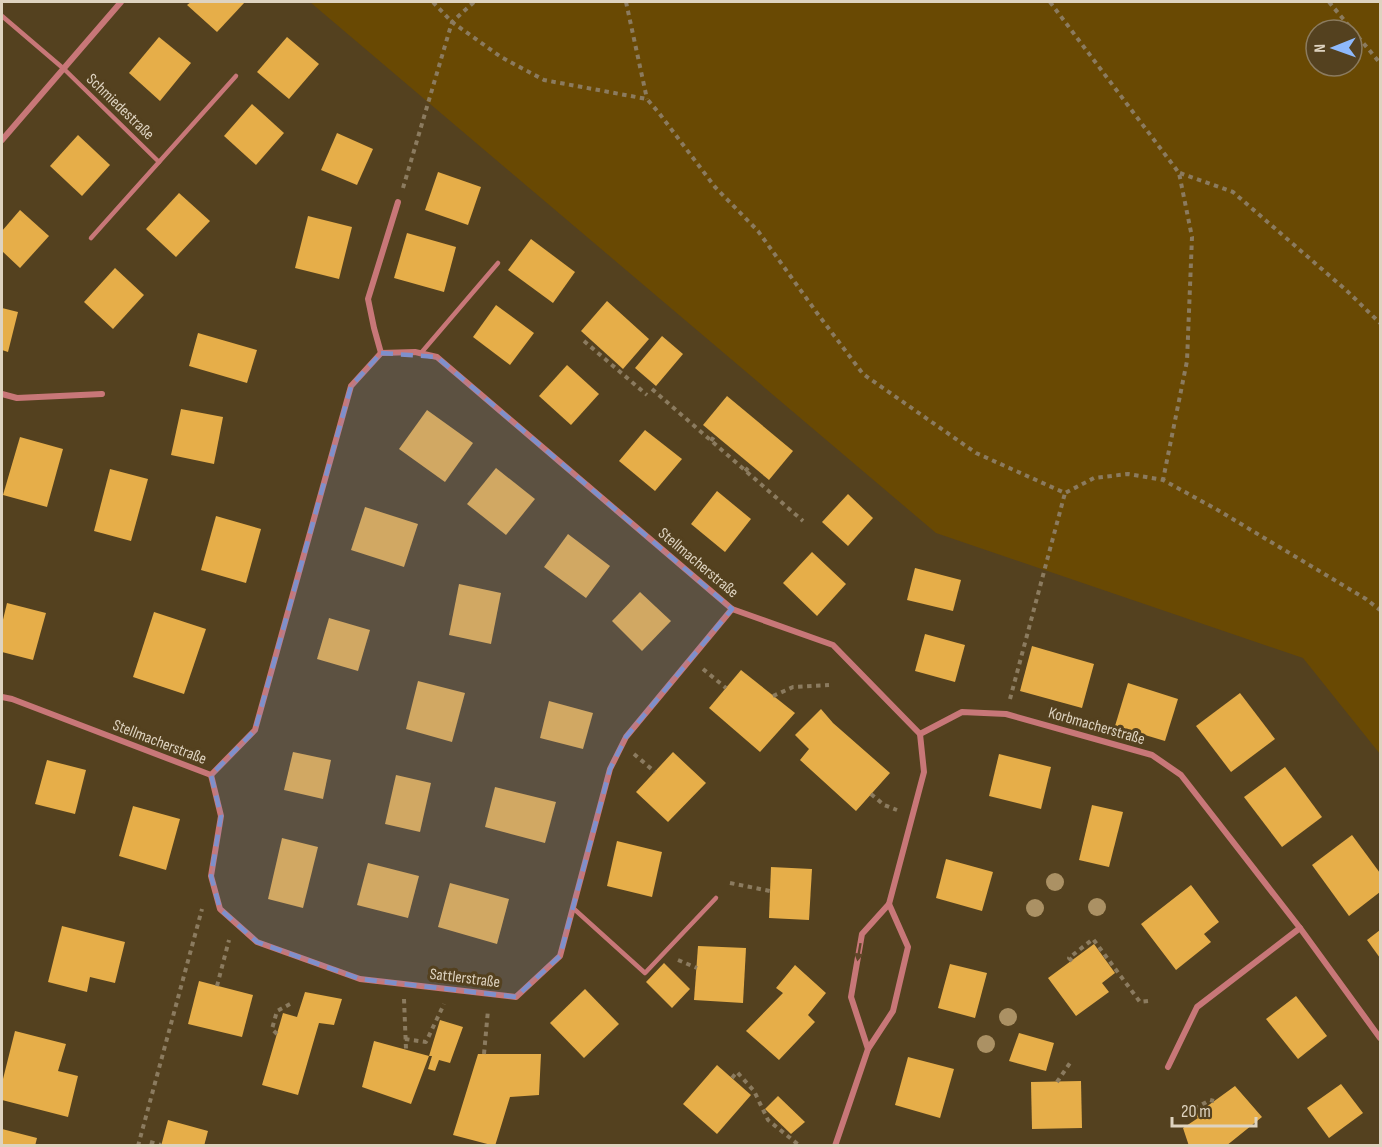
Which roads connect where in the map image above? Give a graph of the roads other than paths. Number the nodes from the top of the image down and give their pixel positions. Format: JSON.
{"nodes":[{"id":1,"x":121,"y":2,"type":"edge"},
{"id":2,"x":2,"y":16,"type":"edge"},
{"id":3,"x":64,"y":69,"type":"junction"},
{"id":4,"x":236,"y":75,"type":"dead end"},
{"id":5,"x":2,"y":140,"type":"edge"},
{"id":6,"x":159,"y":162,"type":"junction"},
{"id":7,"x":398,"y":202,"type":"road end"},
{"id":8,"x":91,"y":238,"type":"dead end"},
{"id":9,"x":498,"y":263,"type":"dead end"},
{"id":10,"x":381,"y":353,"type":"junction"},
{"id":11,"x":421,"y":353,"type":"junction"},
{"id":12,"x":2,"y":394,"type":"edge"},
{"id":13,"x":102,"y":394,"type":"dead end"},
{"id":14,"x":732,"y":609,"type":"junction"},
{"id":15,"x":2,"y":697,"type":"edge"},
{"id":16,"x":920,"y":734,"type":"junction"},
{"id":17,"x":211,"y":775,"type":"junction"},
{"id":18,"x":717,"y":898,"type":"dead end"},
{"id":19,"x":889,"y":904,"type":"junction"},
{"id":20,"x":573,"y":908,"type":"junction"},
{"id":21,"x":1300,"y":928,"type":"junction"},
{"id":22,"x":1380,"y":1038,"type":"edge"},
{"id":23,"x":868,"y":1049,"type":"junction"},
{"id":24,"x":1168,"y":1067,"type":"dead end"},
{"id":25,"x":835,"y":1146,"type":"edge"}],
"edges":[{"from":1,"to":3,"type":"street","name":"Schmiedestraße"},
{"from":2,"to":3,"type":"lane","name":"Schmiedestraße"},
{"from":3,"to":5,"type":"street","name":"Schmiedestraße"},
{"from":3,"to":6,"type":"lane","name":"Schmiedestraße"},
{"from":4,"to":6,"type":"lane","name":"Schmiedestraße"},
{"from":6,"to":8,"type":"lane","name":"Schmiedestraße"},
{"from":7,"to":10,"type":"street"},
{"from":9,"to":11,"type":"lane"},
{"from":10,"to":11,"type":"street","name":"Stellmacherstraße"},
{"from":10,"to":17,"type":"street","name":"Stellmacherstraße"},
{"from":11,"to":14,"type":"street","name":"Stellmacherstraße"},
{"from":12,"to":13,"type":"street"},
{"from":14,"to":16,"type":"street","name":"Stellmacherstraße"},
{"from":14,"to":20,"type":"street","name":"Sattlerstraße"},
{"from":15,"to":17,"type":"street","name":"Stellmacherstraße"},
{"from":16,"to":19,"type":"street"},
{"from":16,"to":21,"type":"street","name":"Korbmacherstraße"},
{"from":17,"to":20,"type":"street","name":"Sattlerstraße"},
{"from":18,"to":20,"type":"lane"},
{"from":19,"to":23,"type":"street"},
{"from":19,"to":23,"type":"street","one_way":true},
{"from":21,"to":22,"type":"street","name":"Korbmacherstraße"},
{"from":21,"to":24,"type":"street"},
{"from":23,"to":25,"type":"street"}]}
